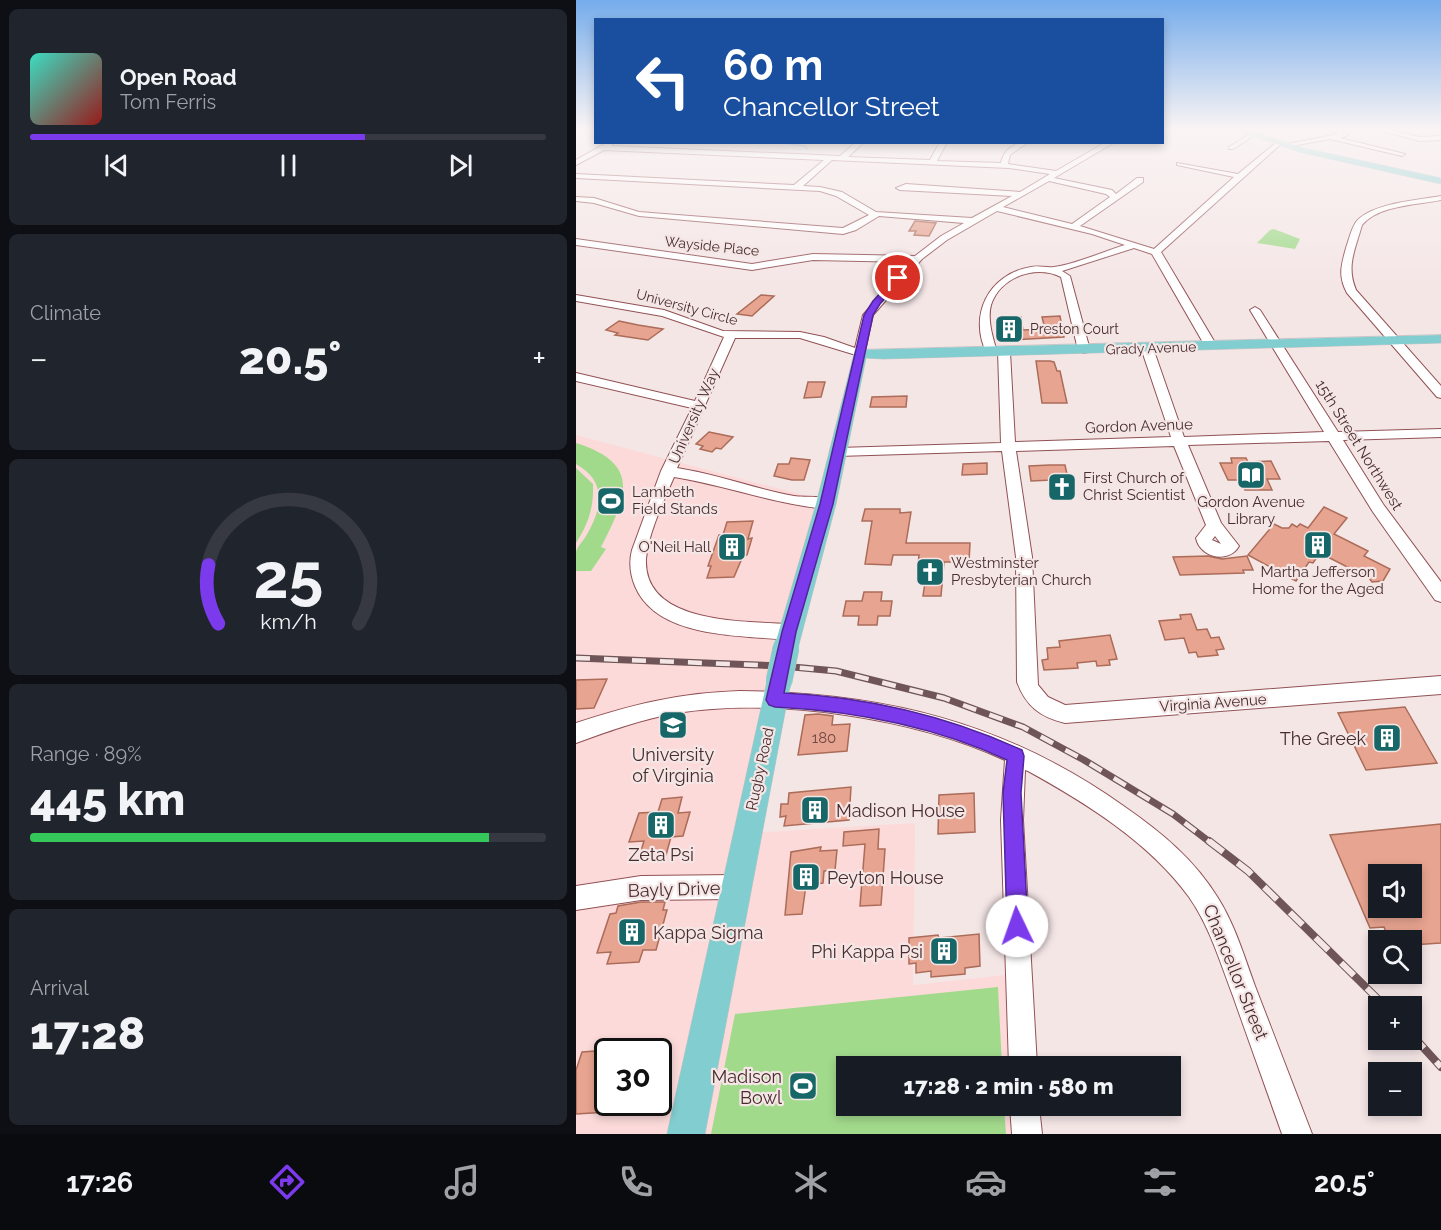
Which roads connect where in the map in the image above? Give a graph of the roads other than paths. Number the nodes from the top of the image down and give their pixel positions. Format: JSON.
{"nodes":[{"id":1,"x":675,"y":181,"type":"edge"},
{"id":2,"x":804,"y":181,"type":"edge"},
{"id":3,"x":1045,"y":181,"type":"edge"},
{"id":4,"x":1057,"y":181,"type":"edge"},
{"id":5,"x":1139,"y":181,"type":"edge"},
{"id":6,"x":1234,"y":181,"type":"edge"},
{"id":7,"x":797,"y":187,"type":"junction"},
{"id":8,"x":915,"y":188,"type":"dead end"},
{"id":9,"x":1021,"y":194,"type":"junction"},
{"id":10,"x":1115,"y":197,"type":"junction"},
{"id":11,"x":1441,"y":198,"type":"edge"},
{"id":12,"x":576,"y":199,"type":"edge"},
{"id":13,"x":996,"y":208,"type":"junction"},
{"id":14,"x":875,"y":215,"type":"junction"},
{"id":15,"x":974,"y":221,"type":"junction"},
{"id":16,"x":1073,"y":227,"type":"junction"},
{"id":17,"x":576,"y":242,"type":"edge"},
{"id":18,"x":1136,"y":244,"type":"junction"},
{"id":19,"x":1156,"y":252,"type":"junction"},
{"id":20,"x":917,"y":259,"type":"junction"},
{"id":21,"x":1054,"y":270,"type":"junction"},
{"id":22,"x":576,"y":298,"type":"edge"},
{"id":23,"x":1255,"y":310,"type":"dead end"},
{"id":24,"x":731,"y":335,"type":"junction"},
{"id":25,"x":1441,"y":339,"type":"edge"},
{"id":26,"x":1395,"y":340,"type":"junction"},
{"id":27,"x":1276,"y":344,"type":"junction"},
{"id":28,"x":1211,"y":346,"type":"junction"},
{"id":29,"x":1147,"y":348,"type":"junction"},
{"id":30,"x":1084,"y":350,"type":"junction"},
{"id":31,"x":998,"y":352,"type":"junction"},
{"id":32,"x":860,"y":353,"type":"junction"},
{"id":33,"x":576,"y":377,"type":"edge"},
{"id":34,"x":1441,"y":394,"type":"edge"},
{"id":35,"x":699,"y":406,"type":"junction"},
{"id":36,"x":1441,"y":433,"type":"edge"},
{"id":37,"x":1334,"y":436,"type":"junction"},
{"id":38,"x":1179,"y":441,"type":"junction"},
{"id":39,"x":1008,"y":447,"type":"junction"},
{"id":40,"x":838,"y":452,"type":"junction"},
{"id":41,"x":668,"y":471,"type":"junction"},
{"id":42,"x":826,"y":504,"type":"junction"},
{"id":43,"x":1214,"y":526,"type":"dead end"},
{"id":44,"x":1441,"y":595,"type":"edge"},
{"id":45,"x":787,"y":640,"type":"junction"},
{"id":46,"x":1441,"y":685,"type":"edge"},
{"id":47,"x":777,"y":691,"type":"junction"},
{"id":48,"x":576,"y":733,"type":"edge"},
{"id":49,"x":1016,"y":756,"type":"junction"},
{"id":50,"x":736,"y":887,"type":"junction"},
{"id":51,"x":576,"y":898,"type":"edge"},
{"id":52,"x":1023,"y":1056,"type":"edge"},
{"id":53,"x":1026,"y":1116,"type":"edge"},
{"id":54,"x":686,"y":1134,"type":"edge"},
{"id":55,"x":1027,"y":1134,"type":"edge"},
{"id":56,"x":1297,"y":1134,"type":"edge"}],
"edges":[{"from":1,"to":7,"type":"street"},
{"from":2,"to":7,"type":"street"},
{"from":3,"to":9,"type":"street","name":"Rugby Road"},
{"from":4,"to":10,"type":"street"},
{"from":5,"to":10,"type":"street"},
{"from":6,"to":19,"type":"street"},
{"from":7,"to":14,"type":"street"},
{"from":8,"to":9,"type":"street"},
{"from":9,"to":13,"type":"street","name":"Rugby Road"},
{"from":10,"to":16,"type":"street"},
{"from":11,"to":26,"type":"street"},
{"from":12,"to":14,"type":"street"},
{"from":13,"to":15,"type":"street","name":"Rugby Road"},
{"from":13,"to":16,"type":"street"},
{"from":14,"to":15,"type":"street"},
{"from":15,"to":20,"type":"street","name":"Rugby Road"},
{"from":16,"to":18,"type":"street"},
{"from":17,"to":20,"type":"street","name":"Wayside Place"},
{"from":18,"to":19,"type":"street"},
{"from":18,"to":21,"type":"street"},
{"from":19,"to":28,"type":"street"},
{"from":20,"to":32,"type":"street","name":"Rugby Road"},
{"from":21,"to":30,"type":"street"},
{"from":21,"to":31,"type":"street"},
{"from":22,"to":24,"type":"street","name":"University Circle"},
{"from":23,"to":27,"type":"street","name":"15th Street Northwest"},
{"from":24,"to":32,"type":"street","name":"University Circle"},
{"from":24,"to":35,"type":"street","name":"University Way"},
{"from":25,"to":26,"type":"main road","name":"Grady Avenue"},
{"from":26,"to":27,"type":"main road","name":"Grady Avenue"},
{"from":26,"to":34,"type":"street"},
{"from":27,"to":28,"type":"main road","name":"Grady Avenue"},
{"from":27,"to":37,"type":"street","name":"15th Street Northwest"},
{"from":28,"to":29,"type":"main road","name":"Grady Avenue"},
{"from":29,"to":30,"type":"main road","name":"Grady Avenue"},
{"from":29,"to":38,"type":"street"},
{"from":30,"to":31,"type":"main road","name":"Grady Avenue"},
{"from":31,"to":32,"type":"main road","name":"Grady Avenue"},
{"from":31,"to":39,"type":"street"},
{"from":32,"to":40,"type":"main road","name":"Rugby Road"},
{"from":33,"to":35,"type":"street"},
{"from":35,"to":41,"type":"street","name":"University Way"},
{"from":36,"to":37,"type":"street","name":"Gordon Avenue"},
{"from":37,"to":38,"type":"street","name":"Gordon Avenue"},
{"from":37,"to":44,"type":"street","name":"15th Street Northwest"},
{"from":38,"to":39,"type":"street","name":"Gordon Avenue"},
{"from":38,"to":43,"type":"street"},
{"from":39,"to":40,"type":"street","name":"Gordon Avenue"},
{"from":39,"to":46,"type":"street","name":"Virginia Avenue"},
{"from":40,"to":42,"type":"main road","name":"Rugby Road"},
{"from":41,"to":42,"type":"street"},
{"from":41,"to":45,"type":"street","name":"University Way"},
{"from":42,"to":45,"type":"main road","name":"Rugby Road"},
{"from":45,"to":47,"type":"main road","name":"Rugby Road","bridge":true},
{"from":47,"to":48,"type":"street","name":"Chancellor Street"},
{"from":47,"to":49,"type":"street","name":"Chancellor Street"},
{"from":47,"to":50,"type":"main road","name":"Rugby Road"},
{"from":49,"to":52,"type":"street"},
{"from":49,"to":56,"type":"street","name":"Chancellor Street"},
{"from":50,"to":51,"type":"street","name":"Bayly Drive"},
{"from":50,"to":54,"type":"main road","name":"Rugby Road"},
{"from":53,"to":55,"type":"street"}]}
